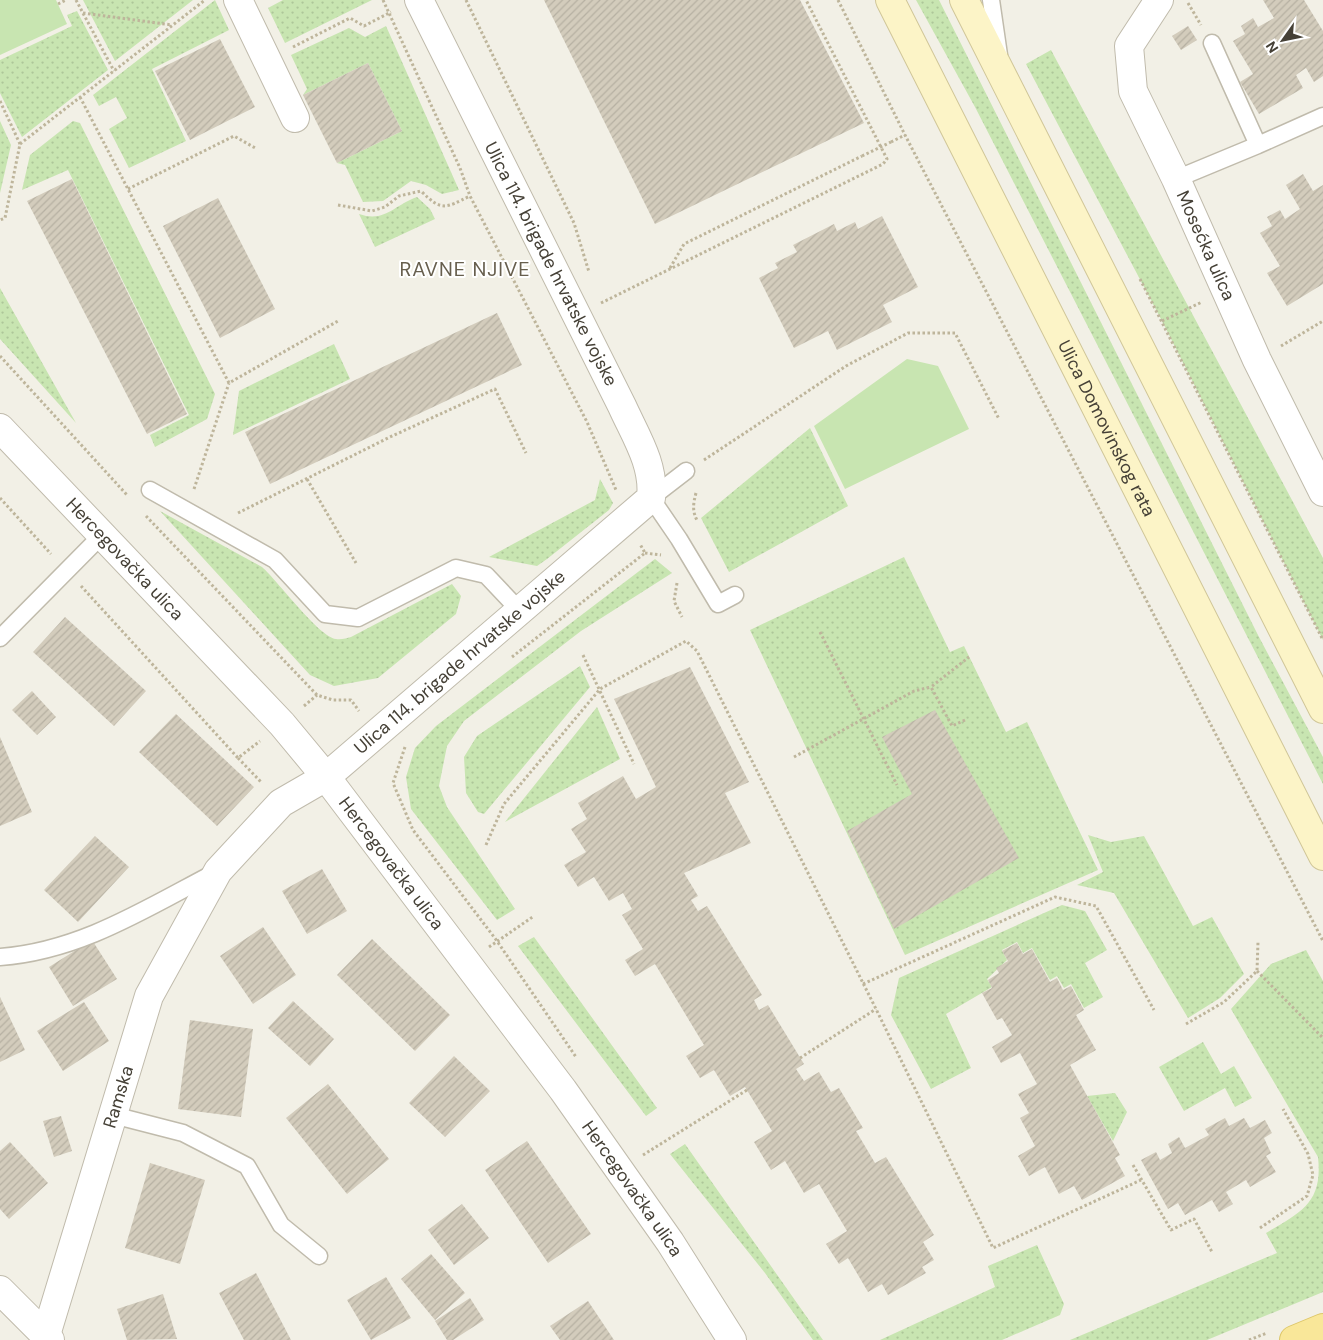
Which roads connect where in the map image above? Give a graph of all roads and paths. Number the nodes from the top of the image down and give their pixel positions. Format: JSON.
{"nodes":[{"id":1,"x":66,"y":0,"type":"edge"},
{"id":2,"x":76,"y":0,"type":"edge"},
{"id":3,"x":205,"y":0,"type":"edge"},
{"id":4,"x":238,"y":0,"type":"edge"},
{"id":5,"x":383,"y":0,"type":"edge"},
{"id":6,"x":418,"y":0,"type":"edge"},
{"id":7,"x":466,"y":0,"type":"edge"},
{"id":8,"x":806,"y":0,"type":"edge"},
{"id":9,"x":838,"y":0,"type":"edge"},
{"id":10,"x":890,"y":0,"type":"edge"},
{"id":11,"x":964,"y":0,"type":"edge"},
{"id":12,"x":991,"y":0,"type":"edge"},
{"id":13,"x":1159,"y":0,"type":"edge"},
{"id":14,"x":1186,"y":0,"type":"edge"},
{"id":15,"x":58,"y":4,"type":"dead end"},
{"id":16,"x":390,"y":12,"type":"junction"},
{"id":17,"x":83,"y":13,"type":"junction"},
{"id":18,"x":172,"y":25,"type":"junction"},
{"id":19,"x":1212,"y":44,"type":"joint"},
{"id":20,"x":267,"y":60,"type":"junction"},
{"id":21,"x":114,"y":71,"type":"junction"},
{"id":22,"x":1000,"y":72,"type":"junction"},
{"id":23,"x":80,"y":97,"type":"junction"},
{"id":24,"x":0,"y":102,"type":"edge"},
{"id":25,"x":1323,"y":116,"type":"edge"},
{"id":26,"x":295,"y":118,"type":"dead end"},
{"id":27,"x":905,"y":135,"type":"junction"},
{"id":28,"x":20,"y":144,"type":"junction"},
{"id":29,"x":1258,"y":145,"type":"junction"},
{"id":30,"x":257,"y":150,"type":"dead end"},
{"id":31,"x":1176,"y":179,"type":"junction"},
{"id":32,"x":128,"y":189,"type":"junction"},
{"id":33,"x":470,"y":196,"type":"junction"},
{"id":34,"x":338,"y":205,"type":"dead end"},
{"id":35,"x":0,"y":220,"type":"edge"},
{"id":36,"x":670,"y":268,"type":"junction"},
{"id":37,"x":591,"y":280,"type":"dead end"},
{"id":38,"x":1225,"y":292,"type":"junction"},
{"id":39,"x":597,"y":296,"type":"dead end"},
{"id":40,"x":601,"y":304,"type":"junction"},
{"id":41,"x":605,"y":312,"type":"dead end"},
{"id":42,"x":338,"y":321,"type":"dead end"},
{"id":43,"x":1162,"y":321,"type":"dead end"},
{"id":44,"x":1323,"y":321,"type":"edge"},
{"id":45,"x":0,"y":356,"type":"edge"},
{"id":46,"x":1257,"y":360,"type":"junction"},
{"id":47,"x":229,"y":383,"type":"junction"},
{"id":48,"x":999,"y":418,"type":"dead end"},
{"id":49,"x":0,"y":428,"type":"edge"},
{"id":50,"x":526,"y":453,"type":"dead end"},
{"id":51,"x":691,"y":468,"type":"junction"},
{"id":52,"x":307,"y":479,"type":"junction"},
{"id":53,"x":150,"y":490,"type":"dead end"},
{"id":54,"x":1323,"y":492,"type":"edge"},
{"id":55,"x":0,"y":498,"type":"edge"},
{"id":56,"x":651,"y":498,"type":"junction"},
{"id":57,"x":134,"y":503,"type":"dead end"},
{"id":58,"x":141,"y":510,"type":"dead end"},
{"id":59,"x":187,"y":511,"type":"junction"},
{"id":60,"x":628,"y":519,"type":"junction"},
{"id":61,"x":698,"y":523,"type":"dead end"},
{"id":62,"x":214,"y":526,"type":"junction"},
{"id":63,"x":102,"y":535,"type":"junction"},
{"id":64,"x":662,"y":555,"type":"dead end"},
{"id":65,"x":667,"y":561,"type":"dead end"},
{"id":66,"x":356,"y":563,"type":"dead end"},
{"id":67,"x":67,"y":571,"type":"junction"},
{"id":68,"x":677,"y":580,"type":"dead end"},
{"id":69,"x":735,"y":595,"type":"dead end"},
{"id":70,"x":520,"y":611,"type":"junction"},
{"id":71,"x":682,"y":617,"type":"dead end"},
{"id":72,"x":820,"y":632,"type":"dead end"},
{"id":73,"x":0,"y":638,"type":"edge"},
{"id":74,"x":584,"y":655,"type":"dead end"},
{"id":75,"x":969,"y":657,"type":"dead end"},
{"id":76,"x":507,"y":662,"type":"dead end"},
{"id":77,"x":931,"y":687,"type":"junction"},
{"id":78,"x":600,"y":689,"type":"junction"},
{"id":79,"x":1323,"y":709,"type":"edge"},
{"id":80,"x":864,"y":719,"type":"junction"},
{"id":81,"x":965,"y":720,"type":"dead end"},
{"id":82,"x":282,"y":724,"type":"junction"},
{"id":83,"x":376,"y":734,"type":"junction"},
{"id":84,"x":407,"y":740,"type":"dead end"},
{"id":85,"x":794,"y":757,"type":"dead end"},
{"id":86,"x":238,"y":758,"type":"junction"},
{"id":87,"x":634,"y":764,"type":"dead end"},
{"id":88,"x":326,"y":777,"type":"junction"},
{"id":89,"x":897,"y":785,"type":"dead end"},
{"id":90,"x":281,"y":803,"type":"junction"},
{"id":91,"x":486,"y":845,"type":"dead end"},
{"id":92,"x":1323,"y":856,"type":"edge"},
{"id":93,"x":218,"y":871,"type":"junction"},
{"id":94,"x":534,"y":916,"type":"dead end"},
{"id":95,"x":1323,"y":940,"type":"edge"},
{"id":96,"x":497,"y":941,"type":"junction"},
{"id":97,"x":1258,"y":942,"type":"dead end"},
{"id":98,"x":0,"y":957,"type":"edge"},
{"id":99,"x":467,"y":961,"type":"junction"},
{"id":100,"x":1257,"y":971,"type":"junction"},
{"id":101,"x":863,"y":984,"type":"junction"},
{"id":102,"x":876,"y":1009,"type":"junction"},
{"id":103,"x":1154,"y":1010,"type":"dead end"},
{"id":104,"x":1186,"y":1024,"type":"dead end"},
{"id":105,"x":1323,"y":1038,"type":"edge"},
{"id":106,"x":577,"y":1058,"type":"dead end"},
{"id":107,"x":800,"y":1058,"type":"dead end"},
{"id":108,"x":747,"y":1090,"type":"dead end"},
{"id":109,"x":1283,"y":1109,"type":"dead end"},
{"id":110,"x":113,"y":1115,"type":"junction"},
{"id":111,"x":1133,"y":1165,"type":"dead end"},
{"id":112,"x":620,"y":1171,"type":"junction"},
{"id":113,"x":1142,"y":1180,"type":"junction"},
{"id":114,"x":1260,"y":1228,"type":"dead end"},
{"id":115,"x":1212,"y":1252,"type":"dead end"},
{"id":116,"x":319,"y":1256,"type":"dead end"},
{"id":117,"x":0,"y":1290,"type":"edge"},
{"id":118,"x":1323,"y":1328,"type":"edge"},
{"id":119,"x":48,"y":1338,"type":"edge"},
{"id":120,"x":732,"y":1340,"type":"edge"},
{"id":121,"x":1294,"y":1340,"type":"edge"}],
"edges":[{"from":1,"to":15,"type":"path"},
{"from":2,"to":17,"type":"path"},
{"from":3,"to":18,"type":"path"},
{"from":4,"to":20,"type":"street"},
{"from":5,"to":16,"type":"path"},
{"from":6,"to":56,"type":"street","name":"Ulica 114. brigade hrvatske vojske"},
{"from":7,"to":37,"type":"path"},
{"from":8,"to":36,"type":"path"},
{"from":9,"to":27,"type":"path"},
{"from":10,"to":92,"type":"main road","name":"Ulica Domovinskog rata"},
{"from":11,"to":22,"type":"main road"},
{"from":12,"to":22,"type":"lane"},
{"from":13,"to":31,"type":"street","name":"Mosećka ulica"},
{"from":14,"to":19,"type":"path"},
{"from":16,"to":20,"type":"path"},
{"from":16,"to":33,"type":"path"},
{"from":17,"to":18,"type":"path"},
{"from":17,"to":21,"type":"path"},
{"from":18,"to":21,"type":"path"},
{"from":19,"to":29,"type":"lane"},
{"from":20,"to":26,"type":"street"},
{"from":21,"to":23,"type":"path"},
{"from":22,"to":79,"type":"main road"},
{"from":23,"to":28,"type":"path"},
{"from":23,"to":32,"type":"path"},
{"from":24,"to":28,"type":"path"},
{"from":25,"to":29,"type":"lane"},
{"from":27,"to":36,"type":"path","bridge":true},
{"from":27,"to":95,"type":"path"},
{"from":28,"to":35,"type":"path"},
{"from":29,"to":31,"type":"lane"},
{"from":30,"to":32,"type":"path"},
{"from":31,"to":38,"type":"street","name":"Mosećka ulica"},
{"from":32,"to":47,"type":"path"},
{"from":33,"to":34,"type":"path"},
{"from":33,"to":60,"type":"path"},
{"from":36,"to":40,"type":"path"},
{"from":38,"to":43,"type":"path"},
{"from":38,"to":46,"type":"street","name":"Mosećka ulica"},
{"from":39,"to":40,"type":"path"},
{"from":40,"to":41,"type":"path"},
{"from":42,"to":47,"type":"path"},
{"from":44,"to":46,"type":"path"},
{"from":45,"to":57,"type":"path"},
{"from":46,"to":54,"type":"street","name":"Mosećka ulica"},
{"from":47,"to":59,"type":"path"},
{"from":48,"to":51,"type":"path"},
{"from":49,"to":63,"type":"street","name":"Hercegovačka ulica"},
{"from":50,"to":52,"type":"path"},
{"from":51,"to":56,"type":"lane"},
{"from":51,"to":61,"type":"path"},
{"from":52,"to":62,"type":"path"},
{"from":52,"to":66,"type":"path"},
{"from":53,"to":59,"type":"lane"},
{"from":55,"to":67,"type":"path"},
{"from":56,"to":60,"type":"street","name":"Ulica 114. brigade hrvatske vojske"},
{"from":56,"to":69,"type":"lane"},
{"from":58,"to":83,"type":"path"},
{"from":59,"to":62,"type":"lane"},
{"from":60,"to":70,"type":"street","name":"Ulica 114. brigade hrvatske vojske"},
{"from":60,"to":76,"type":"path"},
{"from":62,"to":70,"type":"lane"},
{"from":63,"to":67,"type":"lane"},
{"from":63,"to":82,"type":"street","name":"Hercegovačka ulica"},
{"from":64,"to":65,"type":"path"},
{"from":67,"to":73,"type":"lane"},
{"from":67,"to":86,"type":"path"},
{"from":68,"to":71,"type":"path"},
{"from":70,"to":83,"type":"street","name":"Ulica 114. brigade hrvatske vojske"},
{"from":72,"to":80,"type":"path"},
{"from":74,"to":78,"type":"path"},
{"from":75,"to":77,"type":"path"},
{"from":77,"to":80,"type":"path"},
{"from":77,"to":81,"type":"path"},
{"from":78,"to":87,"type":"path"},
{"from":78,"to":91,"type":"path"},
{"from":78,"to":101,"type":"path"},
{"from":80,"to":85,"type":"path"},
{"from":80,"to":89,"type":"path"},
{"from":82,"to":86,"type":"path"},
{"from":82,"to":88,"type":"street","name":"Hercegovačka ulica"},
{"from":83,"to":88,"type":"street","name":"Ulica 114. brigade hrvatske vojske"},
{"from":84,"to":96,"type":"path"},
{"from":86,"to":90,"type":"path"},
{"from":88,"to":90,"type":"street","name":"Ramska"},
{"from":88,"to":99,"type":"street","name":"Hercegovačka ulica"},
{"from":90,"to":93,"type":"street","name":"Ramska"},
{"from":93,"to":98,"type":"lane","name":"Ramska"},
{"from":93,"to":110,"type":"street","name":"Ramska"},
{"from":94,"to":96,"type":"path"},
{"from":96,"to":99,"type":"path"},
{"from":96,"to":106,"type":"path"},
{"from":97,"to":100,"type":"path"},
{"from":99,"to":112,"type":"street","name":"Hercegovačka ulica"},
{"from":100,"to":104,"type":"path"},
{"from":100,"to":105,"type":"path"},
{"from":101,"to":102,"type":"path"},
{"from":101,"to":103,"type":"path"},
{"from":102,"to":107,"type":"path"},
{"from":102,"to":113,"type":"path"},
{"from":108,"to":112,"type":"path"},
{"from":109,"to":114,"type":"path"},
{"from":110,"to":116,"type":"lane"},
{"from":110,"to":119,"type":"street","name":"Ramska"},
{"from":111,"to":113,"type":"path"},
{"from":112,"to":120,"type":"street","name":"Hercegovačka ulica"},
{"from":113,"to":115,"type":"path"},
{"from":117,"to":119,"type":"street"},
{"from":118,"to":121,"type":"main road"}]}
